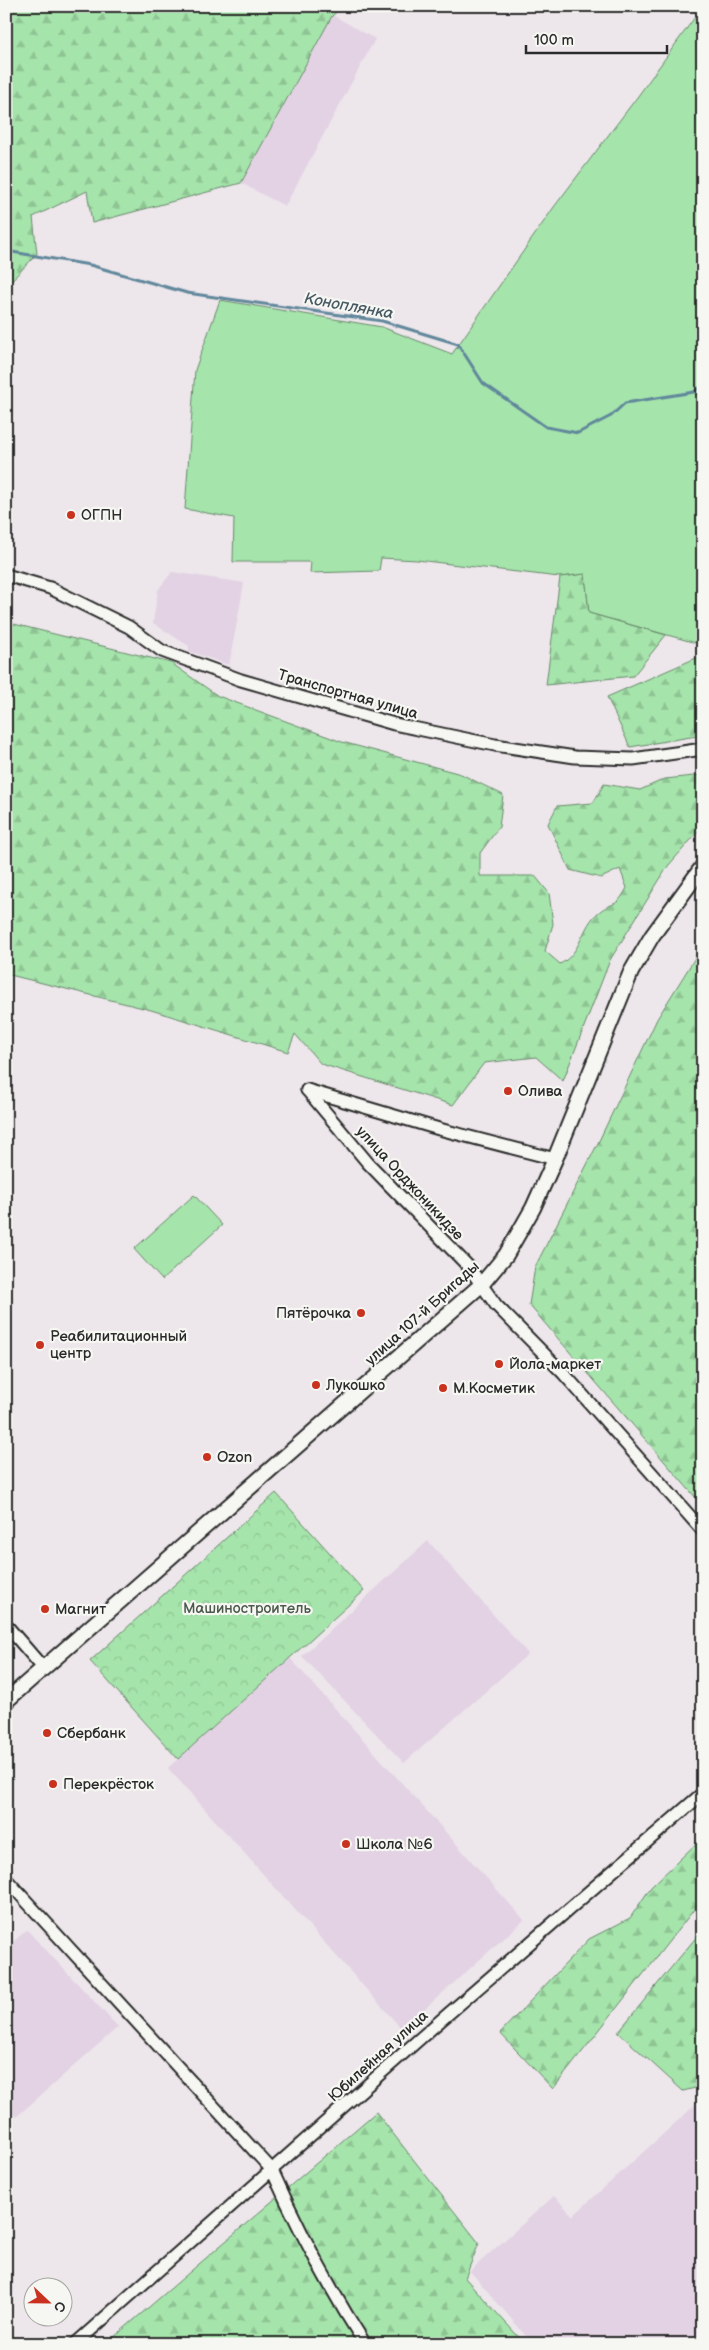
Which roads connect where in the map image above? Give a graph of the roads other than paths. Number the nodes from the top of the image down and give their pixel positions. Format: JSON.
{"nodes":[{"id":1,"x":6,"y":575,"type":"edge"},
{"id":2,"x":703,"y":749,"type":"edge"},
{"id":3,"x":703,"y":866,"type":"edge"},
{"id":4,"x":555,"y":1159,"type":"junction"},
{"id":5,"x":481,"y":1285,"type":"junction"},
{"id":6,"x":703,"y":1531,"type":"edge"},
{"id":7,"x":6,"y":1625,"type":"edge"},
{"id":8,"x":44,"y":1669,"type":"junction"},
{"id":9,"x":6,"y":1701,"type":"edge"},
{"id":10,"x":703,"y":1793,"type":"edge"},
{"id":11,"x":6,"y":1878,"type":"edge"},
{"id":12,"x":272,"y":2170,"type":"junction"},
{"id":13,"x":75,"y":2344,"type":"edge"},
{"id":14,"x":366,"y":2344,"type":"edge"}],
"edges":[{"from":1,"to":2,"type":"street","name":"Транспортная улица"},
{"from":3,"to":4,"type":"main road","name":"улица 107-й Бригады"},
{"from":4,"to":5,"type":"main road","name":"улица 107-й Бригады"},
{"from":4,"to":5,"type":"street","name":"улица Орджоникидзе"},
{"from":5,"to":6,"type":"street","name":"улица Орджоникидзе"},
{"from":5,"to":8,"type":"main road","name":"улица 107-й Бригады"},
{"from":7,"to":8,"type":"street"},
{"from":8,"to":9,"type":"main road","name":"улица 107-й Бригады"},
{"from":10,"to":12,"type":"street","name":"Юбилейная улица"},
{"from":11,"to":12,"type":"street"},
{"from":12,"to":13,"type":"street","name":"Юбилейная улица"},
{"from":12,"to":14,"type":"street"}]}
